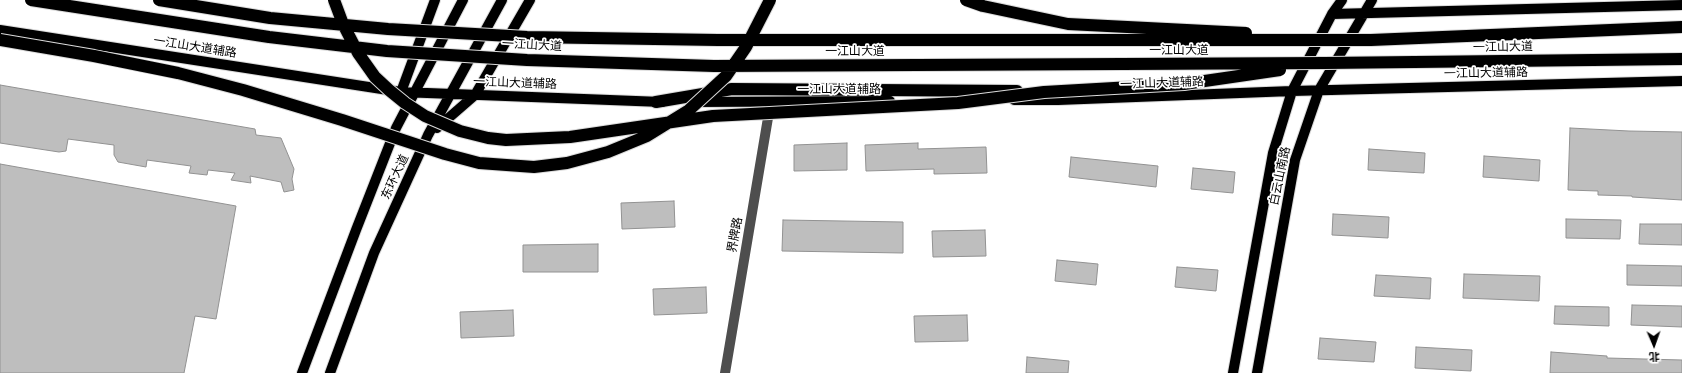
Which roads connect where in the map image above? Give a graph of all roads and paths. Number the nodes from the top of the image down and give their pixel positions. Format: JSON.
{"nodes":[{"id":1,"x":31,"y":0,"type":"edge"},
{"id":2,"x":159,"y":0,"type":"edge"},
{"id":3,"x":334,"y":0,"type":"edge"},
{"id":4,"x":435,"y":0,"type":"edge"},
{"id":5,"x":464,"y":0,"type":"edge"},
{"id":6,"x":502,"y":0,"type":"edge"},
{"id":7,"x":530,"y":0,"type":"edge"},
{"id":8,"x":770,"y":0,"type":"edge"},
{"id":9,"x":966,"y":0,"type":"edge"},
{"id":10,"x":1342,"y":0,"type":"edge"},
{"id":11,"x":1372,"y":0,"type":"edge"},
{"id":12,"x":1682,"y":5,"type":"edge"},
{"id":13,"x":1364,"y":13,"type":"junction"},
{"id":14,"x":1332,"y":14,"type":"junction"},
{"id":15,"x":1682,"y":27,"type":"edge"},
{"id":16,"x":0,"y":30,"type":"edge"},
{"id":17,"x":0,"y":40,"type":"edge"},
{"id":18,"x":1371,"y":40,"type":"junction"},
{"id":19,"x":1682,"y":59,"type":"edge"},
{"id":20,"x":1325,"y":63,"type":"junction"},
{"id":21,"x":1682,"y":81,"type":"edge"},
{"id":22,"x":1319,"y":90,"type":"junction"},
{"id":23,"x":1292,"y":91,"type":"junction"},
{"id":24,"x":402,"y":92,"type":"junction"},
{"id":25,"x":1044,"y":92,"type":"junction"},
{"id":26,"x":415,"y":93,"type":"junction"},
{"id":27,"x":450,"y":94,"type":"junction"},
{"id":28,"x":474,"y":95,"type":"junction"},
{"id":29,"x":656,"y":102,"type":"junction"},
{"id":30,"x":770,"y":102,"type":"junction"},
{"id":31,"x":396,"y":128,"type":"junction"},
{"id":32,"x":428,"y":136,"type":"junction"},
{"id":33,"x":302,"y":373,"type":"edge"},
{"id":34,"x":330,"y":373,"type":"edge"},
{"id":35,"x":725,"y":373,"type":"edge"},
{"id":36,"x":1233,"y":373,"type":"edge"},
{"id":37,"x":1257,"y":373,"type":"edge"}],
"edges":[{"from":1,"to":20,"type":"highway","name":"一江山大道","bridge":true},
{"from":2,"to":18,"type":"highway","name":"一江山大道","bridge":true},
{"from":3,"to":25,"type":"highway","bridge":true},
{"from":4,"to":24,"type":"main road"},
{"from":5,"to":26,"type":"main road","name":"东环大道"},
{"from":6,"to":27,"type":"main road","name":"东环大道"},
{"from":7,"to":28,"type":"main road"},
{"from":8,"to":17,"type":"highway","bridge":true},
{"from":9,"to":18,"type":"highway","bridge":true},
{"from":10,"to":14,"type":"main road","name":"白云山南路"},
{"from":11,"to":13,"type":"main road","name":"白云山南路"},
{"from":12,"to":13,"type":"main road"},
{"from":13,"to":14,"type":"main road"},
{"from":13,"to":22,"type":"main road","name":"白云山南路"},
{"from":14,"to":23,"type":"main road","name":"白云山南路"},
{"from":15,"to":18,"type":"highway","name":"一江山大道","bridge":true},
{"from":16,"to":24,"type":"main road","name":"一江山大道辅路"},
{"from":19,"to":20,"type":"highway","name":"一江山大道","bridge":true},
{"from":20,"to":25,"type":"highway","bridge":true},
{"from":21,"to":22,"type":"main road","name":"一江山大道辅路"},
{"from":22,"to":23,"type":"main road","name":"一江山大道辅路"},
{"from":22,"to":37,"type":"main road","name":"白云山南路"},
{"from":23,"to":30,"type":"main road","name":"一江山大道辅路"},
{"from":23,"to":36,"type":"main road","name":"白云山南路"},
{"from":24,"to":26,"type":"main road","name":"一江山大道辅路"},
{"from":24,"to":31,"type":"main road"},
{"from":25,"to":29,"type":"highway","bridge":true},
{"from":26,"to":27,"type":"main road","name":"一江山大道辅路"},
{"from":26,"to":31,"type":"main road","name":"东环大道"},
{"from":27,"to":28,"type":"main road","name":"一江山大道辅路"},
{"from":27,"to":32,"type":"main road","name":"东环大道"},
{"from":28,"to":29,"type":"main road","name":"一江山大道辅路"},
{"from":28,"to":32,"type":"main road"},
{"from":29,"to":30,"type":"main road","name":"一江山大道辅路"},
{"from":30,"to":35,"type":"street","name":"界牌路"},
{"from":31,"to":33,"type":"main road","name":"东环大道"},
{"from":32,"to":34,"type":"main road","name":"东环大道"}]}
